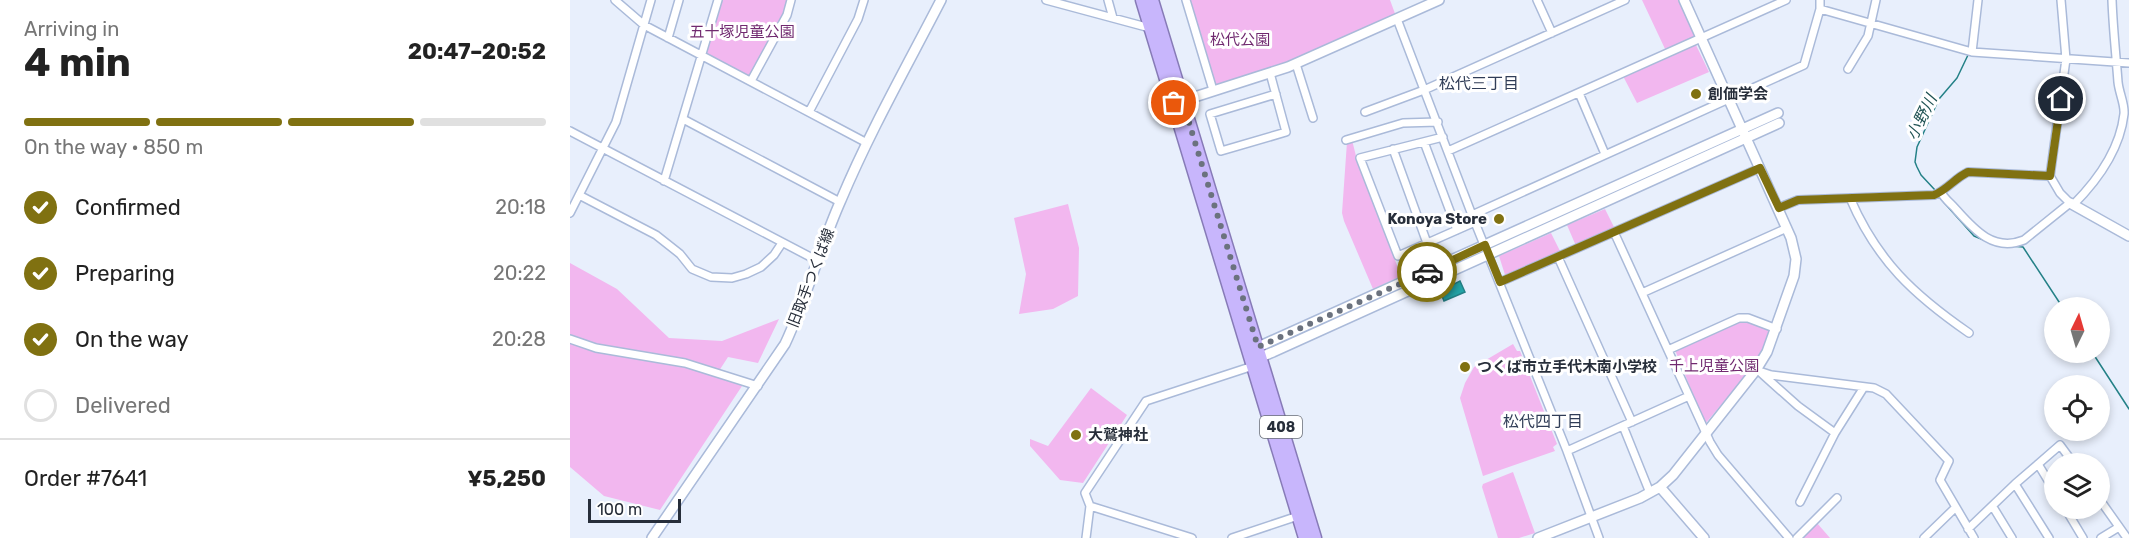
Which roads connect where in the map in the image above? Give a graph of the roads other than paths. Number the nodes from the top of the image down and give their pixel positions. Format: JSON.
{"nodes":[{"id":1,"x":615,"y":0,"type":"edge"},
{"id":2,"x":651,"y":0,"type":"edge"},
{"id":3,"x":679,"y":0,"type":"edge"},
{"id":4,"x":718,"y":0,"type":"edge"},
{"id":5,"x":791,"y":0,"type":"edge"},
{"id":6,"x":864,"y":0,"type":"edge"},
{"id":7,"x":942,"y":0,"type":"edge"},
{"id":8,"x":1046,"y":0,"type":"edge"},
{"id":9,"x":1108,"y":0,"type":"edge"},
{"id":10,"x":1142,"y":0,"type":"edge"},
{"id":11,"x":1152,"y":0,"type":"edge"},
{"id":12,"x":1186,"y":0,"type":"edge"},
{"id":13,"x":1439,"y":0,"type":"edge"},
{"id":14,"x":1537,"y":0,"type":"edge"},
{"id":15,"x":1625,"y":0,"type":"edge"},
{"id":16,"x":1684,"y":0,"type":"edge"},
{"id":17,"x":1786,"y":0,"type":"edge"},
{"id":18,"x":1820,"y":0,"type":"edge"},
{"id":19,"x":1876,"y":0,"type":"edge"},
{"id":20,"x":1978,"y":0,"type":"edge"},
{"id":21,"x":2061,"y":0,"type":"edge"},
{"id":22,"x":2112,"y":0,"type":"edge"},
{"id":23,"x":1820,"y":9,"type":"junction"},
{"id":24,"x":1113,"y":18,"type":"junction"},
{"id":25,"x":1397,"y":19,"type":"junction"},
{"id":26,"x":644,"y":25,"type":"junction"},
{"id":27,"x":1872,"y":25,"type":"junction"},
{"id":28,"x":1150,"y":28,"type":"junction"},
{"id":29,"x":1552,"y":33,"type":"junction"},
{"id":30,"x":668,"y":38,"type":"junction"},
{"id":31,"x":1702,"y":38,"type":"junction"},
{"id":32,"x":1972,"y":52,"type":"junction"},
{"id":33,"x":701,"y":55,"type":"junction"},
{"id":34,"x":2066,"y":59,"type":"junction"},
{"id":35,"x":2117,"y":63,"type":"junction"},
{"id":36,"x":2129,"y":63,"type":"edge"},
{"id":37,"x":1296,"y":64,"type":"junction"},
{"id":38,"x":1848,"y":69,"type":"dead end"},
{"id":39,"x":1270,"y":73,"type":"junction"},
{"id":40,"x":751,"y":81,"type":"junction"},
{"id":41,"x":1213,"y":90,"type":"junction"},
{"id":42,"x":1424,"y":90,"type":"junction"},
{"id":43,"x":1579,"y":93,"type":"junction"},
{"id":44,"x":1276,"y":94,"type":"junction"},
{"id":45,"x":1729,"y":99,"type":"junction"},
{"id":46,"x":1178,"y":102,"type":"junction"},
{"id":47,"x":1365,"y":111,"type":"dead end"},
{"id":48,"x":809,"y":112,"type":"junction"},
{"id":49,"x":1313,"y":118,"type":"dead end"},
{"id":50,"x":1778,"y":118,"type":"dead end"},
{"id":51,"x":683,"y":119,"type":"junction"},
{"id":52,"x":1438,"y":122,"type":"junction"},
{"id":53,"x":570,"y":131,"type":"edge"},
{"id":54,"x":1745,"y":133,"type":"junction"},
{"id":55,"x":1443,"y":137,"type":"junction"},
{"id":56,"x":1346,"y":140,"type":"dead end"},
{"id":57,"x":1424,"y":142,"type":"junction"},
{"id":58,"x":867,"y":143,"type":"junction"},
{"id":59,"x":603,"y":148,"type":"junction"},
{"id":60,"x":1393,"y":149,"type":"junction"},
{"id":61,"x":1448,"y":151,"type":"junction"},
{"id":62,"x":1605,"y":154,"type":"junction"},
{"id":63,"x":1760,"y":168,"type":"junction"},
{"id":64,"x":2050,"y":176,"type":"junction"},
{"id":65,"x":664,"y":181,"type":"junction"},
{"id":66,"x":1941,"y":192,"type":"junction"},
{"id":67,"x":579,"y":195,"type":"junction"},
{"id":68,"x":1850,"y":198,"type":"junction"},
{"id":69,"x":840,"y":202,"type":"junction"},
{"id":70,"x":2072,"y":204,"type":"junction"},
{"id":71,"x":1779,"y":208,"type":"junction"},
{"id":72,"x":570,"y":213,"type":"edge"},
{"id":73,"x":1474,"y":219,"type":"junction"},
{"id":74,"x":1787,"y":228,"type":"junction"},
{"id":75,"x":1457,"y":230,"type":"junction"},
{"id":76,"x":1614,"y":232,"type":"junction"},
{"id":77,"x":2129,"y":236,"type":"edge"},
{"id":78,"x":782,"y":243,"type":"junction"},
{"id":79,"x":1427,"y":243,"type":"junction"},
{"id":80,"x":1487,"y":249,"type":"junction"},
{"id":81,"x":1558,"y":257,"type":"junction"},
{"id":82,"x":818,"y":261,"type":"junction"},
{"id":83,"x":1500,"y":282,"type":"junction"},
{"id":84,"x":1642,"y":293,"type":"junction"},
{"id":85,"x":1777,"y":329,"type":"junction"},
{"id":86,"x":1969,"y":333,"type":"dead end"},
{"id":87,"x":570,"y":339,"type":"edge"},
{"id":88,"x":1668,"y":350,"type":"junction"},
{"id":89,"x":1255,"y":356,"type":"junction"},
{"id":90,"x":1756,"y":369,"type":"junction"},
{"id":91,"x":758,"y":386,"type":"junction"},
{"id":92,"x":1864,"y":387,"type":"junction"},
{"id":93,"x":1689,"y":396,"type":"junction"},
{"id":94,"x":1632,"y":422,"type":"junction"},
{"id":95,"x":1623,"y":426,"type":"junction"},
{"id":96,"x":1706,"y":433,"type":"junction"},
{"id":97,"x":1835,"y":433,"type":"junction"},
{"id":98,"x":1567,"y":451,"type":"junction"},
{"id":99,"x":2051,"y":453,"type":"edge"},
{"id":100,"x":2066,"y":453,"type":"edge"},
{"id":101,"x":2044,"y":459,"type":"edge"},
{"id":102,"x":2038,"y":464,"type":"junction"},
{"id":103,"x":2044,"y":474,"type":"edge"},
{"id":104,"x":2015,"y":484,"type":"junction"},
{"id":105,"x":1660,"y":487,"type":"junction"},
{"id":106,"x":1650,"y":493,"type":"junction"},
{"id":107,"x":1837,"y":498,"type":"dead end"},
{"id":108,"x":1800,"y":502,"type":"dead end"},
{"id":109,"x":1090,"y":506,"type":"junction"},
{"id":110,"x":1993,"y":507,"type":"junction"},
{"id":111,"x":1955,"y":508,"type":"junction"},
{"id":112,"x":2110,"y":514,"type":"edge"},
{"id":113,"x":1298,"y":516,"type":"junction"},
{"id":114,"x":1593,"y":517,"type":"junction"},
{"id":115,"x":2072,"y":519,"type":"edge"},
{"id":116,"x":2119,"y":527,"type":"junction"},
{"id":117,"x":1968,"y":529,"type":"junction"},
{"id":118,"x":652,"y":538,"type":"edge"},
{"id":119,"x":1086,"y":538,"type":"edge"},
{"id":120,"x":1192,"y":538,"type":"edge"},
{"id":121,"x":1232,"y":538,"type":"edge"},
{"id":122,"x":1305,"y":538,"type":"edge"},
{"id":123,"x":1315,"y":538,"type":"edge"},
{"id":124,"x":1538,"y":538,"type":"edge"},
{"id":125,"x":1599,"y":538,"type":"edge"},
{"id":126,"x":1704,"y":538,"type":"edge"},
{"id":127,"x":1789,"y":538,"type":"edge"},
{"id":128,"x":1797,"y":538,"type":"edge"},
{"id":129,"x":1924,"y":538,"type":"edge"},
{"id":130,"x":1974,"y":538,"type":"edge"},
{"id":131,"x":2012,"y":538,"type":"edge"},
{"id":132,"x":2049,"y":538,"type":"edge"},
{"id":133,"x":2083,"y":538,"type":"edge"},
{"id":134,"x":2101,"y":538,"type":"edge"},
{"id":135,"x":2127,"y":538,"type":"edge"}],
"edges":[{"from":1,"to":26,"type":"street"},
{"from":2,"to":26,"type":"street"},
{"from":3,"to":30,"type":"street"},
{"from":4,"to":33,"type":"street"},
{"from":5,"to":40,"type":"street"},
{"from":6,"to":48,"type":"street"},
{"from":7,"to":58,"type":"street","name":"旧取手つくば線"},
{"from":8,"to":24,"type":"street"},
{"from":9,"to":24,"type":"street"},
{"from":10,"to":28,"type":"highway","number":"408"},
{"from":11,"to":46,"type":"highway","number":"408"},
{"from":12,"to":41,"type":"street"},
{"from":13,"to":25,"type":"street"},
{"from":14,"to":29,"type":"street"},
{"from":15,"to":29,"type":"street"},
{"from":16,"to":31,"type":"street"},
{"from":17,"to":31,"type":"street"},
{"from":18,"to":23,"type":"street"},
{"from":19,"to":27,"type":"street"},
{"from":20,"to":32,"type":"street"},
{"from":21,"to":34,"type":"street"},
{"from":22,"to":35,"type":"street"},
{"from":23,"to":27,"type":"street"},
{"from":23,"to":45,"type":"street"},
{"from":24,"to":28,"type":"street"},
{"from":25,"to":37,"type":"street"},
{"from":25,"to":42,"type":"street"},
{"from":26,"to":30,"type":"street"},
{"from":26,"to":59,"type":"street"},
{"from":27,"to":32,"type":"street"},
{"from":27,"to":38,"type":"street"},
{"from":28,"to":46,"type":"highway","number":"408"},
{"from":29,"to":42,"type":"street"},
{"from":30,"to":33,"type":"street"},
{"from":31,"to":43,"type":"street"},
{"from":31,"to":45,"type":"street"},
{"from":32,"to":34,"type":"street"},
{"from":33,"to":40,"type":"street"},
{"from":33,"to":51,"type":"street"},
{"from":34,"to":35,"type":"street"},
{"from":34,"to":64,"type":"street"},
{"from":35,"to":36,"type":"street"},
{"from":35,"to":70,"type":"street"},
{"from":37,"to":39,"type":"street"},
{"from":37,"to":49,"type":"street"},
{"from":39,"to":41,"type":"street"},
{"from":39,"to":44,"type":"street"},
{"from":40,"to":48,"type":"street"},
{"from":41,"to":46,"type":"street"},
{"from":42,"to":47,"type":"street"},
{"from":42,"to":52,"type":"street"},
{"from":43,"to":61,"type":"street"},
{"from":43,"to":62,"type":"street"},
{"from":44,"to":44,"type":"street"},
{"from":45,"to":54,"type":"street"},
{"from":45,"to":62,"type":"street"},
{"from":46,"to":89,"type":"highway","number":"408"},
{"from":48,"to":58,"type":"street"},
{"from":50,"to":54,"type":"street"},
{"from":51,"to":65,"type":"street"},
{"from":51,"to":69,"type":"street"},
{"from":52,"to":55,"type":"street"},
{"from":52,"to":56,"type":"street"},
{"from":53,"to":59,"type":"street"},
{"from":54,"to":63,"type":"street"},
{"from":54,"to":80,"type":"street"},
{"from":55,"to":57,"type":"street"},
{"from":55,"to":61,"type":"street"},
{"from":57,"to":60,"type":"street"},
{"from":57,"to":75,"type":"street"},
{"from":58,"to":69,"type":"street","name":"旧取手つくば線"},
{"from":59,"to":65,"type":"street"},
{"from":59,"to":67,"type":"street"},
{"from":60,"to":79,"type":"street"},
{"from":60,"to":79,"type":"street"},
{"from":61,"to":73,"type":"street"},
{"from":62,"to":73,"type":"street"},
{"from":63,"to":71,"type":"street"},
{"from":63,"to":76,"type":"street"},
{"from":64,"to":66,"type":"street"},
{"from":64,"to":70,"type":"street"},
{"from":65,"to":78,"type":"street"},
{"from":66,"to":68,"type":"street"},
{"from":66,"to":70,"type":"street"},
{"from":67,"to":72,"type":"street"},
{"from":67,"to":78,"type":"street"},
{"from":68,"to":71,"type":"street"},
{"from":68,"to":86,"type":"street"},
{"from":69,"to":82,"type":"street","name":"旧取手つくば線"},
{"from":70,"to":77,"type":"street"},
{"from":71,"to":74,"type":"street"},
{"from":73,"to":75,"type":"street"},
{"from":73,"to":80,"type":"street"},
{"from":74,"to":84,"type":"street"},
{"from":74,"to":85,"type":"street"},
{"from":75,"to":79,"type":"street"},
{"from":76,"to":81,"type":"street"},
{"from":76,"to":84,"type":"street"},
{"from":78,"to":82,"type":"street"},
{"from":80,"to":83,"type":"street"},
{"from":80,"to":89,"type":"street"},
{"from":81,"to":83,"type":"street"},
{"from":81,"to":94,"type":"street"},
{"from":82,"to":91,"type":"street","name":"旧取手つくば線"},
{"from":83,"to":98,"type":"street"},
{"from":84,"to":88,"type":"street"},
{"from":85,"to":88,"type":"street"},
{"from":85,"to":90,"type":"street"},
{"from":87,"to":91,"type":"street"},
{"from":88,"to":93,"type":"street"},
{"from":89,"to":109,"type":"street"},
{"from":89,"to":113,"type":"highway","number":"408"},
{"from":89,"to":123,"type":"highway","number":"408"},
{"from":90,"to":92,"type":"street"},
{"from":90,"to":96,"type":"street"},
{"from":90,"to":97,"type":"street"},
{"from":91,"to":118,"type":"street","name":"旧取手つくば線"},
{"from":92,"to":97,"type":"street"},
{"from":92,"to":111,"type":"street"},
{"from":93,"to":94,"type":"street"},
{"from":93,"to":96,"type":"street"},
{"from":94,"to":95,"type":"street"},
{"from":95,"to":98,"type":"street"},
{"from":95,"to":106,"type":"street"},
{"from":96,"to":105,"type":"street"},
{"from":96,"to":127,"type":"street"},
{"from":97,"to":108,"type":"street"},
{"from":98,"to":114,"type":"street"},
{"from":99,"to":100,"type":"street"},
{"from":101,"to":102,"type":"street"},
{"from":102,"to":103,"type":"street"},
{"from":102,"to":104,"type":"street"},
{"from":104,"to":110,"type":"street"},
{"from":104,"to":132,"type":"street"},
{"from":105,"to":106,"type":"street"},
{"from":105,"to":126,"type":"street"},
{"from":106,"to":114,"type":"street"},
{"from":107,"to":128,"type":"street"},
{"from":109,"to":119,"type":"street"},
{"from":109,"to":120,"type":"street"},
{"from":110,"to":117,"type":"street"},
{"from":110,"to":131,"type":"street"},
{"from":111,"to":117,"type":"street"},
{"from":111,"to":129,"type":"street"},
{"from":112,"to":116,"type":"street"},
{"from":113,"to":121,"type":"street"},
{"from":113,"to":122,"type":"highway","number":"408"},
{"from":114,"to":124,"type":"street"},
{"from":114,"to":125,"type":"street"},
{"from":115,"to":133,"type":"street"},
{"from":116,"to":134,"type":"street"},
{"from":116,"to":135,"type":"street"},
{"from":117,"to":130,"type":"street"}]}
